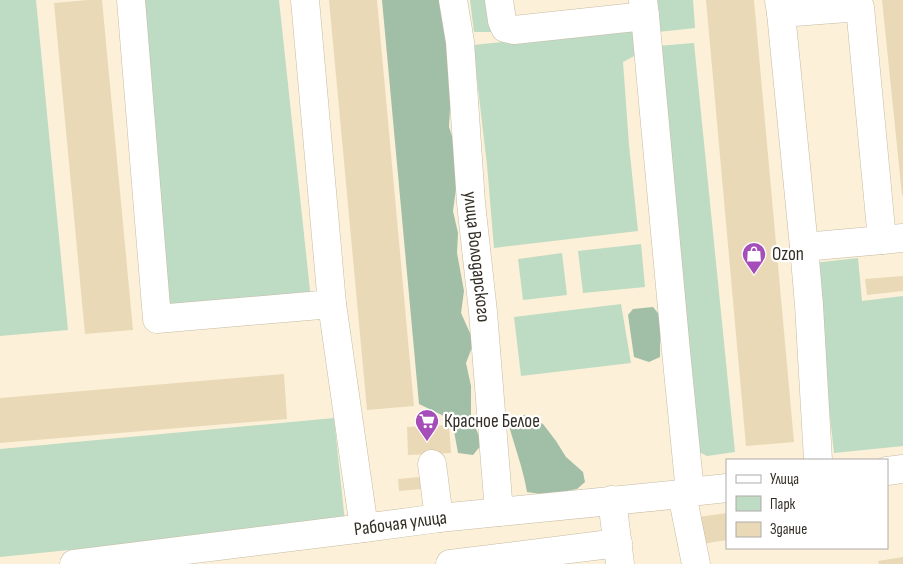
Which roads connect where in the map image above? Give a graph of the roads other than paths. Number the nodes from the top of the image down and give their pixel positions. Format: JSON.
{"nodes":[{"id":1,"x":131,"y":0,"type":"edge"},
{"id":2,"x":306,"y":0,"type":"edge"},
{"id":3,"x":453,"y":0,"type":"edge"},
{"id":4,"x":499,"y":0,"type":"edge"},
{"id":5,"x":860,"y":4,"type":"edge"},
{"id":6,"x":780,"y":6,"type":"edge"},
{"id":7,"x":644,"y":8,"type":"edge"},
{"id":8,"x":892,"y":239,"type":"edge"},
{"id":9,"x":804,"y":247,"type":"junction"},
{"id":10,"x":332,"y":304,"type":"junction"},
{"id":11,"x":818,"y":459,"type":"edge"},
{"id":12,"x":432,"y":464,"type":"dead end"},
{"id":13,"x":903,"y":469,"type":"edge"},
{"id":14,"x":888,"y":471,"type":"edge"},
{"id":15,"x":726,"y":488,"type":"edge"},
{"id":16,"x":686,"y":493,"type":"junction"},
{"id":17,"x":612,"y":500,"type":"junction"},
{"id":18,"x":499,"y":512,"type":"junction"},
{"id":19,"x":439,"y":518,"type":"junction"},
{"id":20,"x":364,"y":528,"type":"junction"},
{"id":21,"x":234,"y":554,"type":"edge"},
{"id":22,"x":619,"y":554,"type":"edge"},
{"id":23,"x":74,"y":564,"type":"edge"},
{"id":24,"x":450,"y":564,"type":"edge"},
{"id":25,"x":696,"y":564,"type":"edge"}],
"edges":[{"from":1,"to":10,"type":"street"},
{"from":2,"to":10,"type":"street"},
{"from":3,"to":18,"type":"street","name":"улица Володарского"},
{"from":4,"to":7,"type":"street"},
{"from":5,"to":6,"type":"street"},
{"from":5,"to":8,"type":"street"},
{"from":6,"to":9,"type":"street"},
{"from":7,"to":16,"type":"street"},
{"from":8,"to":9,"type":"street"},
{"from":9,"to":11,"type":"street"},
{"from":10,"to":20,"type":"street"},
{"from":12,"to":19,"type":"street"},
{"from":13,"to":14,"type":"street"},
{"from":15,"to":16,"type":"street","name":"Рабочая улица"},
{"from":16,"to":17,"type":"street","name":"Рабочая улица"},
{"from":16,"to":25,"type":"street"},
{"from":17,"to":18,"type":"street","name":"Рабочая улица"},
{"from":17,"to":22,"type":"street"},
{"from":18,"to":19,"type":"street","name":"Рабочая улица"},
{"from":19,"to":20,"type":"street","name":"Рабочая улица"},
{"from":20,"to":21,"type":"street","name":"Рабочая улица"},
{"from":21,"to":23,"type":"street","name":"Рабочая улица"},
{"from":22,"to":24,"type":"street"}]}
